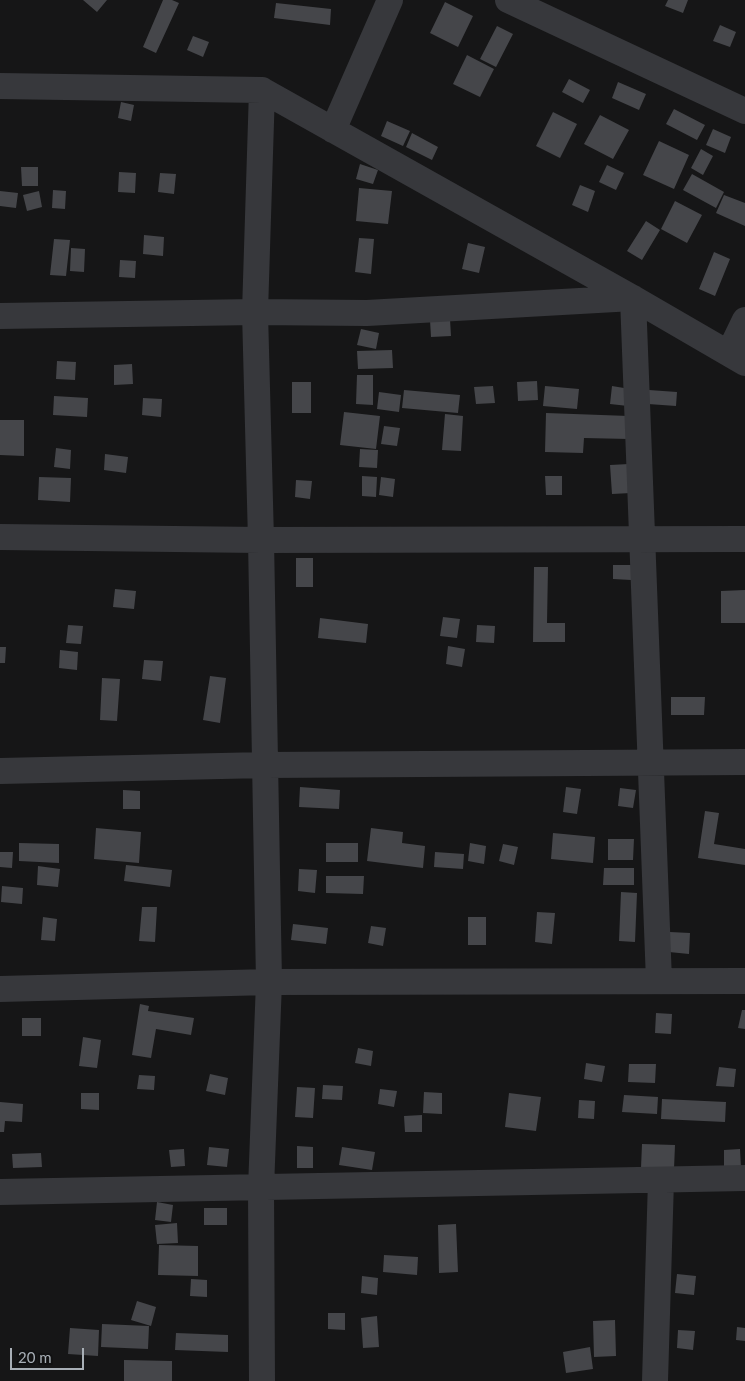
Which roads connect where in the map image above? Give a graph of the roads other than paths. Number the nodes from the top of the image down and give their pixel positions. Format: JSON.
{"nodes":[{"id":1,"x":390,"y":0,"type":"edge"},
{"id":2,"x":508,"y":0,"type":"edge"},
{"id":3,"x":0,"y":86,"type":"edge"},
{"id":4,"x":262,"y":90,"type":"junction"},
{"id":5,"x":745,"y":111,"type":"edge"},
{"id":6,"x":333,"y":130,"type":"junction"},
{"id":7,"x":633,"y":298,"type":"junction"},
{"id":8,"x":255,"y":312,"type":"junction"},
{"id":9,"x":0,"y":316,"type":"edge"},
{"id":10,"x":745,"y":320,"type":"edge"},
{"id":11,"x":737,"y":358,"type":"edge"},
{"id":12,"x":0,"y":537,"type":"edge"},
{"id":13,"x":642,"y":539,"type":"junction"},
{"id":14,"x":745,"y":539,"type":"edge"},
{"id":15,"x":261,"y":540,"type":"junction"},
{"id":16,"x":651,"y":761,"type":"junction"},
{"id":17,"x":745,"y":762,"type":"edge"},
{"id":18,"x":265,"y":765,"type":"junction"},
{"id":19,"x":0,"y":771,"type":"edge"},
{"id":20,"x":659,"y":981,"type":"junction"},
{"id":21,"x":745,"y":981,"type":"edge"},
{"id":22,"x":269,"y":982,"type":"junction"},
{"id":23,"x":0,"y":989,"type":"edge"},
{"id":24,"x":745,"y":1178,"type":"edge"},
{"id":25,"x":661,"y":1180,"type":"junction"},
{"id":26,"x":261,"y":1188,"type":"junction"},
{"id":27,"x":0,"y":1192,"type":"edge"},
{"id":28,"x":262,"y":1381,"type":"edge"},
{"id":29,"x":655,"y":1381,"type":"edge"}],
"edges":[{"from":1,"to":6,"type":"street"},
{"from":2,"to":5,"type":"street"},
{"from":3,"to":4,"type":"street"},
{"from":4,"to":6,"type":"street"},
{"from":4,"to":8,"type":"street"},
{"from":6,"to":7,"type":"street"},
{"from":7,"to":8,"type":"street"},
{"from":7,"to":11,"type":"street"},
{"from":7,"to":13,"type":"street"},
{"from":8,"to":9,"type":"street"},
{"from":8,"to":15,"type":"street"},
{"from":10,"to":11,"type":"street"},
{"from":12,"to":15,"type":"street"},
{"from":13,"to":14,"type":"street"},
{"from":13,"to":15,"type":"street"},
{"from":13,"to":16,"type":"street"},
{"from":15,"to":18,"type":"street"},
{"from":16,"to":17,"type":"street"},
{"from":16,"to":18,"type":"street"},
{"from":16,"to":20,"type":"street"},
{"from":18,"to":19,"type":"street"},
{"from":18,"to":22,"type":"street"},
{"from":20,"to":21,"type":"street"},
{"from":20,"to":22,"type":"street"},
{"from":22,"to":23,"type":"street"},
{"from":22,"to":26,"type":"street"},
{"from":24,"to":25,"type":"street"},
{"from":25,"to":26,"type":"street"},
{"from":25,"to":29,"type":"street"},
{"from":26,"to":27,"type":"street"},
{"from":26,"to":28,"type":"street"}]}
